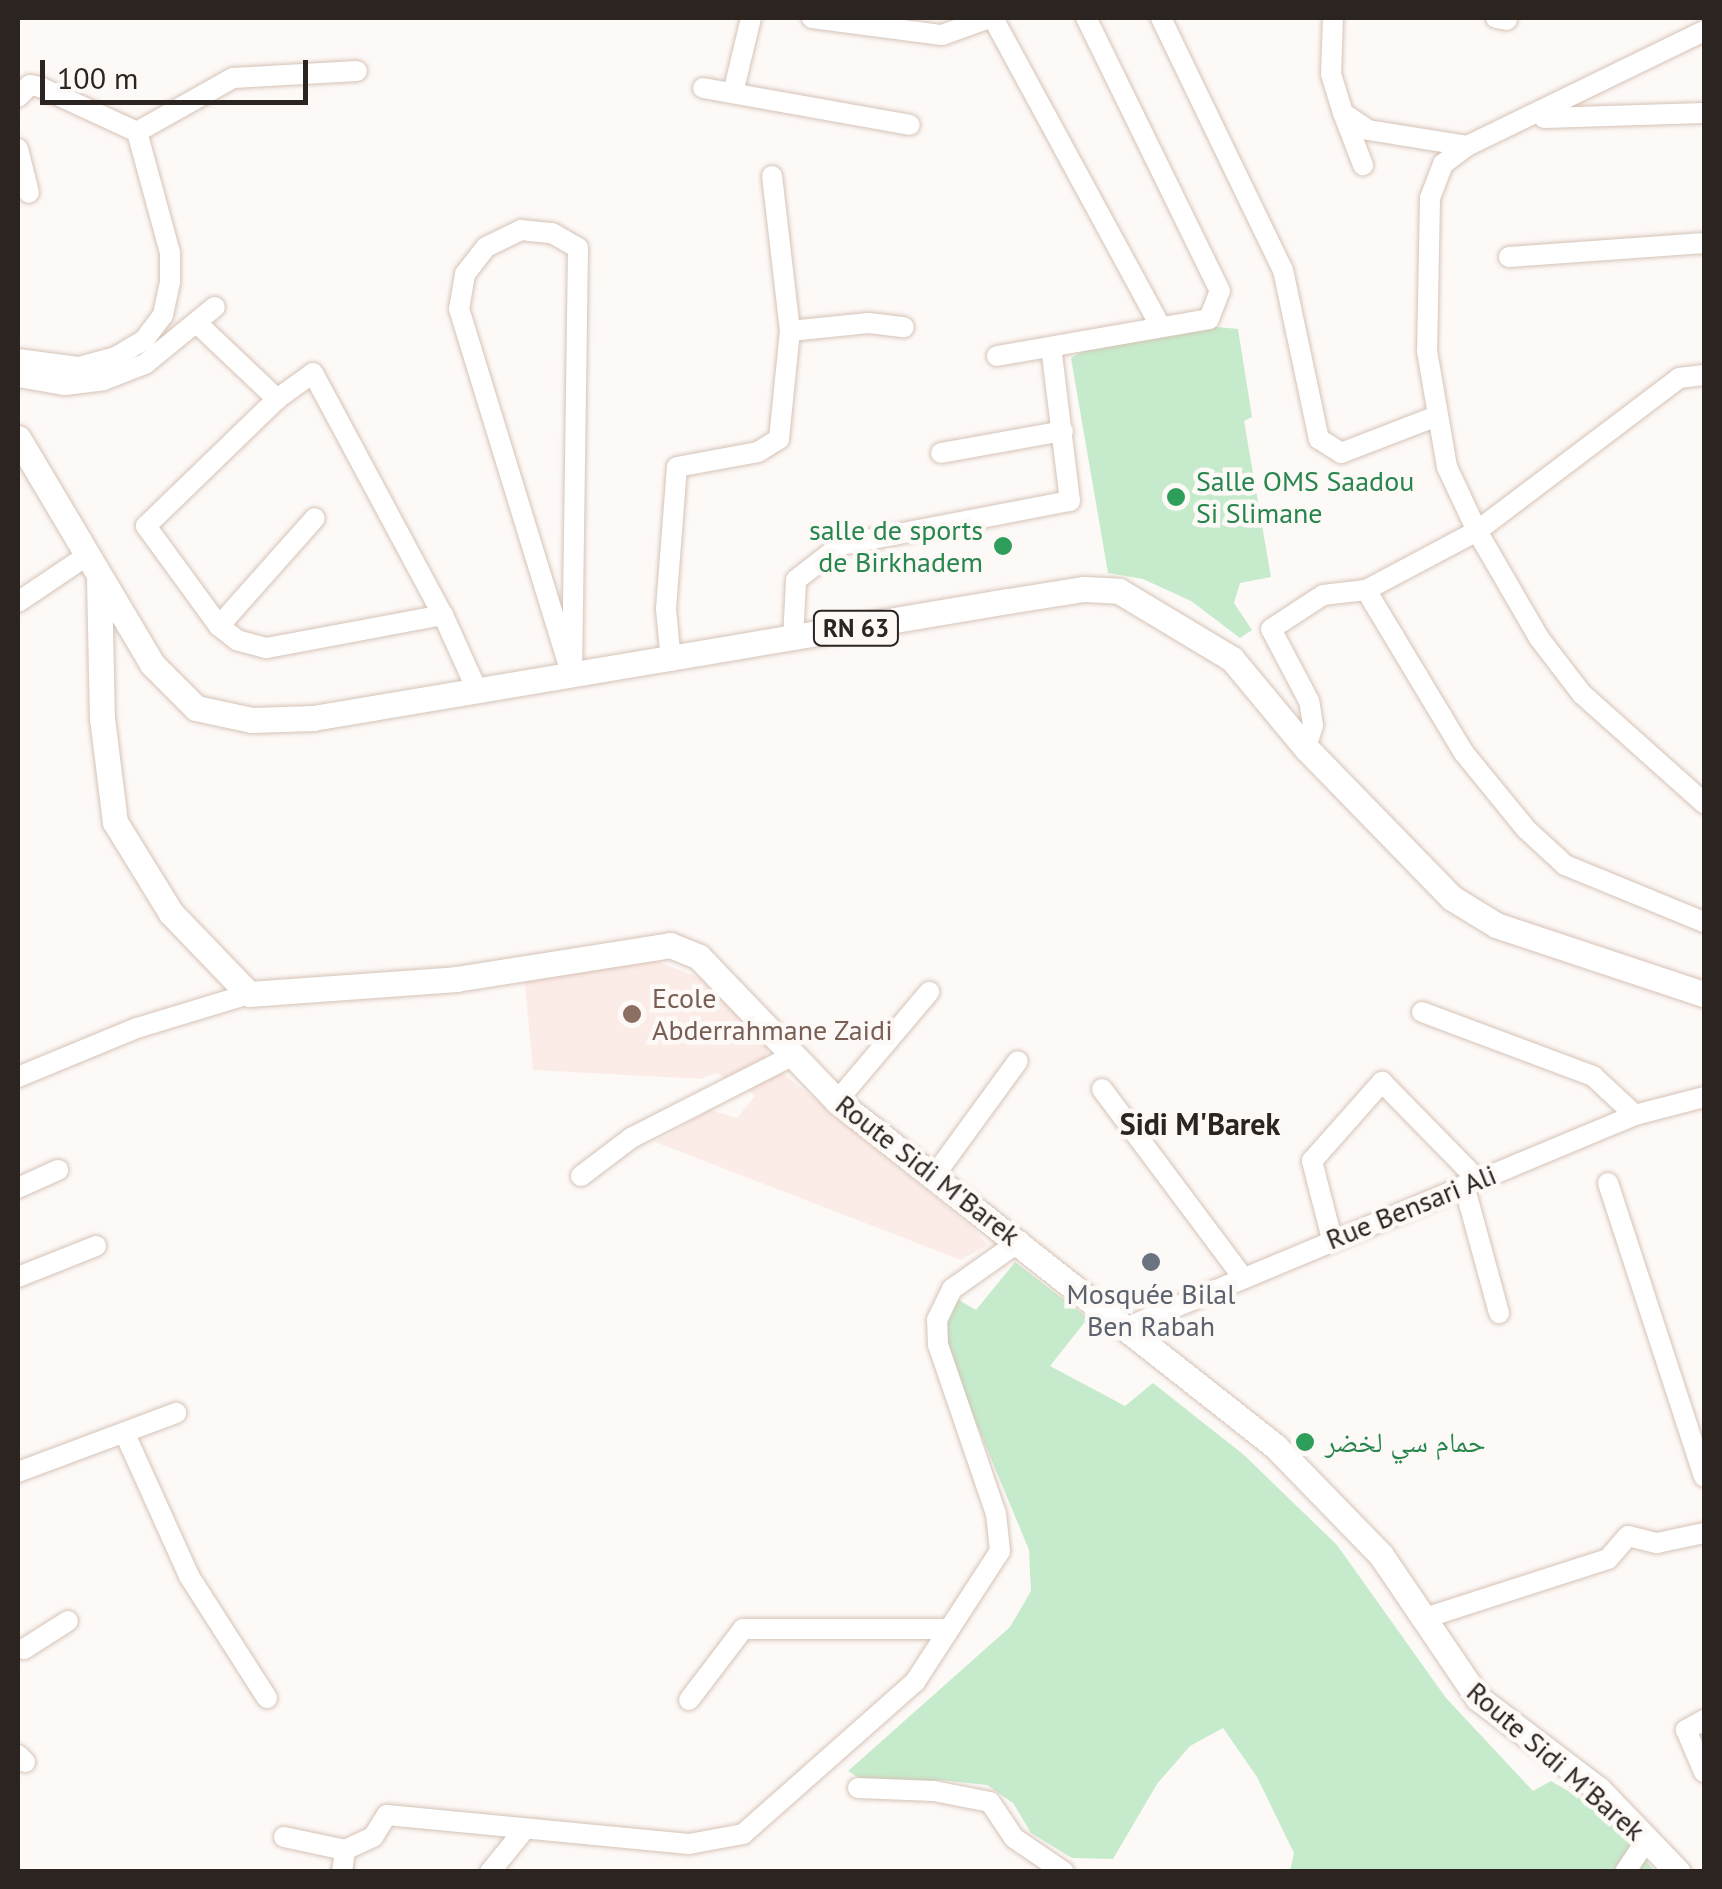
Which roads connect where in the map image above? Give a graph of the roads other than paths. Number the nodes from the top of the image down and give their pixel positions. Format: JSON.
{"nodes":[{"id":1,"x":751,"y":18,"type":"edge"},
{"id":2,"x":812,"y":18,"type":"edge"},
{"id":3,"x":991,"y":18,"type":"edge"},
{"id":4,"x":1086,"y":18,"type":"edge"},
{"id":5,"x":1162,"y":18,"type":"edge"},
{"id":6,"x":1333,"y":18,"type":"edge"},
{"id":7,"x":1704,"y":31,"type":"edge"},
{"id":8,"x":357,"y":72,"type":"dead end"},
{"id":9,"x":702,"y":88,"type":"dead end"},
{"id":10,"x":733,"y":93,"type":"junction"},
{"id":11,"x":18,"y":97,"type":"edge"},
{"id":12,"x":1704,"y":113,"type":"edge"},
{"id":13,"x":1343,"y":114,"type":"junction"},
{"id":14,"x":1532,"y":119,"type":"junction"},
{"id":15,"x":910,"y":125,"type":"dead end"},
{"id":16,"x":137,"y":132,"type":"junction"},
{"id":17,"x":1467,"y":146,"type":"junction"},
{"id":18,"x":18,"y":150,"type":"edge"},
{"id":19,"x":1363,"y":165,"type":"dead end"},
{"id":20,"x":772,"y":176,"type":"dead end"},
{"id":21,"x":29,"y":193,"type":"dead end"},
{"id":22,"x":1704,"y":243,"type":"edge"},
{"id":23,"x":1509,"y":257,"type":"dead end"},
{"id":24,"x":215,"y":307,"type":"dead end"},
{"id":25,"x":199,"y":325,"type":"junction"},
{"id":26,"x":1160,"y":326,"type":"junction"},
{"id":27,"x":904,"y":327,"type":"dead end"},
{"id":28,"x":790,"y":331,"type":"junction"},
{"id":29,"x":1051,"y":347,"type":"junction"},
{"id":30,"x":998,"y":356,"type":"dead end"},
{"id":31,"x":18,"y":359,"type":"edge"},
{"id":32,"x":1704,"y":375,"type":"edge"},
{"id":33,"x":18,"y":377,"type":"edge"},
{"id":34,"x":276,"y":399,"type":"junction"},
{"id":35,"x":1437,"y":416,"type":"junction"},
{"id":36,"x":1063,"y":431,"type":"junction"},
{"id":37,"x":18,"y":438,"type":"edge"},
{"id":38,"x":941,"y":453,"type":"dead end"},
{"id":39,"x":18,"y":462,"type":"edge"},
{"id":40,"x":44,"y":482,"type":"junction"},
{"id":41,"x":315,"y":518,"type":"dead end"},
{"id":42,"x":1476,"y":531,"type":"junction"},
{"id":43,"x":93,"y":567,"type":"junction"},
{"id":44,"x":1366,"y":590,"type":"junction"},
{"id":45,"x":18,"y":602,"type":"edge"},
{"id":46,"x":443,"y":615,"type":"junction"},
{"id":47,"x":220,"y":626,"type":"junction"},
{"id":48,"x":792,"y":640,"type":"junction"},
{"id":49,"x":671,"y":661,"type":"junction"},
{"id":50,"x":572,"y":676,"type":"junction"},
{"id":51,"x":478,"y":690,"type":"junction"},
{"id":52,"x":1306,"y":748,"type":"junction"},
{"id":53,"x":1704,"y":802,"type":"edge"},
{"id":54,"x":1704,"y":922,"type":"edge"},
{"id":55,"x":928,"y":992,"type":"dead end"},
{"id":56,"x":249,"y":994,"type":"junction"},
{"id":57,"x":1704,"y":994,"type":"edge"},
{"id":58,"x":1422,"y":1012,"type":"dead end"},
{"id":59,"x":790,"y":1058,"type":"junction"},
{"id":60,"x":1018,"y":1061,"type":"dead end"},
{"id":61,"x":19,"y":1074,"type":"edge"},
{"id":62,"x":1102,"y":1089,"type":"dead end"},
{"id":63,"x":1704,"y":1097,"type":"edge"},
{"id":64,"x":837,"y":1101,"type":"junction"},
{"id":65,"x":1634,"y":1116,"type":"junction"},
{"id":66,"x":58,"y":1170,"type":"dead end"},
{"id":67,"x":581,"y":1176,"type":"dead end"},
{"id":68,"x":934,"y":1176,"type":"junction"},
{"id":69,"x":1471,"y":1182,"type":"junction"},
{"id":70,"x":1608,"y":1183,"type":"dead end"},
{"id":71,"x":18,"y":1188,"type":"edge"},
{"id":72,"x":1332,"y":1239,"type":"junction"},
{"id":73,"x":1020,"y":1241,"type":"junction"},
{"id":74,"x":96,"y":1246,"type":"dead end"},
{"id":75,"x":1242,"y":1276,"type":"junction"},
{"id":76,"x":18,"y":1277,"type":"edge"},
{"id":77,"x":1500,"y":1313,"type":"dead end"},
{"id":78,"x":1123,"y":1330,"type":"junction"},
{"id":79,"x":176,"y":1413,"type":"dead end"},
{"id":80,"x":125,"y":1434,"type":"junction"},
{"id":81,"x":18,"y":1472,"type":"edge"},
{"id":82,"x":1704,"y":1476,"type":"edge"},
{"id":83,"x":1704,"y":1533,"type":"edge"},
{"id":84,"x":1428,"y":1617,"type":"junction"},
{"id":85,"x":68,"y":1621,"type":"dead end"},
{"id":86,"x":947,"y":1629,"type":"junction"},
{"id":87,"x":20,"y":1647,"type":"edge"},
{"id":88,"x":267,"y":1698,"type":"dead end"},
{"id":89,"x":689,"y":1700,"type":"dead end"},
{"id":90,"x":1704,"y":1720,"type":"edge"},
{"id":91,"x":1704,"y":1772,"type":"edge"},
{"id":92,"x":858,"y":1788,"type":"dead end"},
{"id":93,"x":526,"y":1829,"type":"junction"},
{"id":94,"x":284,"y":1837,"type":"dead end"},
{"id":95,"x":1664,"y":1860,"type":"edge"},
{"id":96,"x":344,"y":1861,"type":"edge"},
{"id":97,"x":490,"y":1872,"type":"edge"},
{"id":98,"x":1064,"y":1872,"type":"edge"},
{"id":99,"x":1625,"y":1872,"type":"edge"}],
"edges":[{"from":1,"to":10,"type":"street"},
{"from":2,"to":3,"type":"street"},
{"from":3,"to":26,"type":"street"},
{"from":4,"to":26,"type":"street"},
{"from":5,"to":35,"type":"street"},
{"from":6,"to":13,"type":"street"},
{"from":7,"to":14,"type":"street"},
{"from":8,"to":16,"type":"street"},
{"from":9,"to":10,"type":"street"},
{"from":10,"to":15,"type":"street"},
{"from":11,"to":16,"type":"street"},
{"from":12,"to":14,"type":"street"},
{"from":13,"to":17,"type":"street"},
{"from":13,"to":19,"type":"street"},
{"from":14,"to":17,"type":"street"},
{"from":16,"to":31,"type":"street"},
{"from":17,"to":35,"type":"street"},
{"from":18,"to":21,"type":"street"},
{"from":20,"to":28,"type":"street"},
{"from":22,"to":23,"type":"street"},
{"from":24,"to":25,"type":"street"},
{"from":25,"to":33,"type":"street"},
{"from":25,"to":34,"type":"street"},
{"from":26,"to":29,"type":"street"},
{"from":27,"to":28,"type":"street"},
{"from":28,"to":49,"type":"street"},
{"from":29,"to":30,"type":"street"},
{"from":29,"to":36,"type":"street"},
{"from":32,"to":42,"type":"street"},
{"from":34,"to":46,"type":"street"},
{"from":34,"to":47,"type":"street"},
{"from":35,"to":42,"type":"street"},
{"from":36,"to":38,"type":"street"},
{"from":36,"to":48,"type":"street"},
{"from":37,"to":40,"type":"main road","number":"RN 63"},
{"from":39,"to":40,"type":"street"},
{"from":40,"to":43,"type":"main road","number":"RN 63"},
{"from":41,"to":47,"type":"street"},
{"from":42,"to":44,"type":"street"},
{"from":42,"to":53,"type":"street"},
{"from":43,"to":45,"type":"street"},
{"from":43,"to":51,"type":"main road","number":"RN 63"},
{"from":43,"to":56,"type":"main road"},
{"from":44,"to":52,"type":"street"},
{"from":44,"to":54,"type":"street"},
{"from":46,"to":47,"type":"street"},
{"from":46,"to":51,"type":"street"},
{"from":48,"to":49,"type":"main road","number":"RN 63"},
{"from":48,"to":52,"type":"main road","number":"RN 63"},
{"from":49,"to":50,"type":"main road","number":"RN 63"},
{"from":50,"to":50,"type":"street"},
{"from":50,"to":51,"type":"main road","number":"RN 63"},
{"from":52,"to":57,"type":"main road","number":"RN 63"},
{"from":55,"to":64,"type":"street"},
{"from":56,"to":59,"type":"main road","name":"Route Sidi M'Barek"},
{"from":56,"to":61,"type":"street","name":"Route Sidi M'Barek"},
{"from":58,"to":65,"type":"street"},
{"from":59,"to":64,"type":"main road","name":"Route Sidi M'Barek"},
{"from":59,"to":67,"type":"street"},
{"from":60,"to":68,"type":"street"},
{"from":62,"to":75,"type":"street"},
{"from":63,"to":65,"type":"street","name":"Rue Bensari Ali"},
{"from":64,"to":68,"type":"main road","name":"Route Sidi M'Barek"},
{"from":65,"to":69,"type":"street","name":"Rue Bensari Ali"},
{"from":66,"to":71,"type":"street"},
{"from":68,"to":73,"type":"main road","name":"Route Sidi M'Barek"},
{"from":69,"to":72,"type":"street","name":"Rue Bensari Ali"},
{"from":69,"to":72,"type":"street"},
{"from":69,"to":77,"type":"street"},
{"from":70,"to":82,"type":"street"},
{"from":72,"to":75,"type":"street","name":"Rue Bensari Ali"},
{"from":73,"to":78,"type":"main road","name":"Route Sidi M'Barek"},
{"from":73,"to":86,"type":"street"},
{"from":74,"to":76,"type":"street"},
{"from":75,"to":78,"type":"street","name":"Rue Bensari Ali"},
{"from":78,"to":84,"type":"main road","name":"Route Sidi M'Barek"},
{"from":79,"to":80,"type":"street"},
{"from":80,"to":81,"type":"street"},
{"from":80,"to":88,"type":"street"},
{"from":83,"to":84,"type":"street"},
{"from":84,"to":95,"type":"main road","name":"Route Sidi M'Barek"},
{"from":85,"to":87,"type":"street"},
{"from":86,"to":89,"type":"street"},
{"from":86,"to":93,"type":"street"},
{"from":90,"to":91,"type":"street"},
{"from":92,"to":98,"type":"street"},
{"from":93,"to":96,"type":"street"},
{"from":93,"to":97,"type":"street"},
{"from":94,"to":96,"type":"street"},
{"from":95,"to":99,"type":"street"}]}
